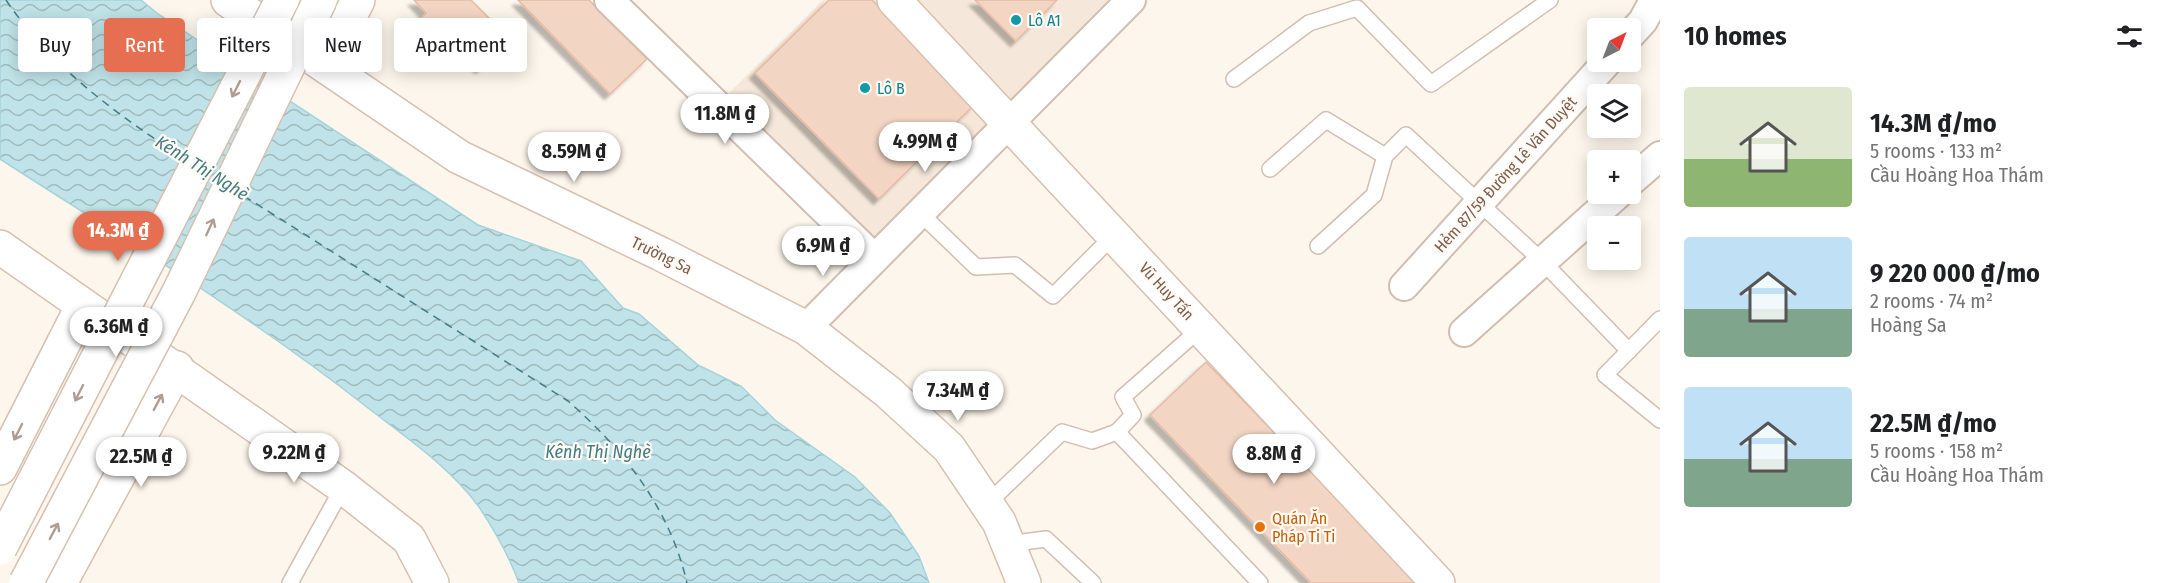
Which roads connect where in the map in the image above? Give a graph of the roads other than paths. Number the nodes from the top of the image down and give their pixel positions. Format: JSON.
{"nodes":[{"id":1,"x":282,"y":0,"type":"edge"},
{"id":2,"x":320,"y":0,"type":"edge"},
{"id":3,"x":358,"y":0,"type":"edge"},
{"id":4,"x":609,"y":0,"type":"edge"},
{"id":5,"x":894,"y":0,"type":"edge"},
{"id":6,"x":1550,"y":0,"type":"edge"},
{"id":7,"x":1654,"y":0,"type":"edge"},
{"id":8,"x":1129,"y":1,"type":"edge"},
{"id":9,"x":234,"y":2,"type":"edge"},
{"id":10,"x":349,"y":18,"type":"edge"},
{"id":11,"x":1641,"y":23,"type":"edge"},
{"id":12,"x":304,"y":49,"type":"edge"},
{"id":13,"x":338,"y":72,"type":"edge"},
{"id":14,"x":1597,"y":72,"type":"edge"},
{"id":15,"x":1234,"y":79,"type":"dead end"},
{"id":16,"x":1009,"y":121,"type":"junction"},
{"id":17,"x":1385,"y":156,"type":"junction"},
{"id":18,"x":1660,"y":156,"type":"edge"},
{"id":19,"x":1270,"y":169,"type":"dead end"},
{"id":20,"x":1641,"y":172,"type":"edge"},
{"id":21,"x":1479,"y":203,"type":"junction"},
{"id":22,"x":1607,"y":204,"type":"edge"},
{"id":23,"x":920,"y":212,"type":"junction"},
{"id":24,"x":1114,"y":234,"type":"junction"},
{"id":25,"x":1318,"y":246,"type":"dead end"},
{"id":26,"x":0,"y":247,"type":"edge"},
{"id":27,"x":874,"y":258,"type":"junction"},
{"id":28,"x":1542,"y":261,"type":"junction"},
{"id":29,"x":1404,"y":286,"type":"dead end"},
{"id":30,"x":83,"y":305,"type":"junction"},
{"id":31,"x":1660,"y":319,"type":"edge"},
{"id":32,"x":806,"y":328,"type":"junction"},
{"id":33,"x":1201,"y":328,"type":"junction"},
{"id":34,"x":1464,"y":332,"type":"dead end"},
{"id":35,"x":1629,"y":351,"type":"junction"},
{"id":36,"x":177,"y":368,"type":"junction"},
{"id":37,"x":1660,"y":420,"type":"edge"},
{"id":38,"x":1117,"y":432,"type":"junction"},
{"id":39,"x":0,"y":468,"type":"edge"},
{"id":40,"x":343,"y":487,"type":"junction"},
{"id":41,"x":988,"y":503,"type":"junction"},
{"id":42,"x":1007,"y":543,"type":"junction"},
{"id":43,"x":0,"y":548,"type":"edge"},
{"id":44,"x":294,"y":582,"type":"edge"},
{"id":45,"x":26,"y":583,"type":"edge"},
{"id":46,"x":60,"y":583,"type":"edge"},
{"id":47,"x":432,"y":583,"type":"edge"},
{"id":48,"x":1024,"y":583,"type":"edge"},
{"id":49,"x":1093,"y":583,"type":"edge"},
{"id":50,"x":1260,"y":583,"type":"edge"},
{"id":51,"x":1438,"y":583,"type":"edge"}],
"edges":[{"from":1,"to":43,"type":"street","one_way":true,"bridge":true},
{"from":45,"to":2,"type":"street","one_way":true,"bridge":true},
{"from":3,"to":10,"type":"street"},
{"from":4,"to":27,"type":"street"},
{"from":5,"to":16,"type":"street","name":"Vũ Huy Tấn"},
{"from":6,"to":15,"type":"lane"},
{"from":7,"to":11,"type":"street"},
{"from":8,"to":16,"type":"street"},
{"from":9,"to":12,"type":"street","name":"Trường Sa"},
{"from":13,"to":32,"type":"street","name":"Trường Sa"},
{"from":14,"to":21,"type":"street","name":"Hẻm 87/59 Đường Lê Văn Duyệt"},
{"from":16,"to":23,"type":"street"},
{"from":16,"to":24,"type":"street","name":"Vũ Huy Tấn"},
{"from":17,"to":19,"type":"lane"},
{"from":17,"to":21,"type":"lane"},
{"from":17,"to":25,"type":"lane"},
{"from":18,"to":20,"type":"street"},
{"from":21,"to":28,"type":"lane"},
{"from":21,"to":29,"type":"street","name":"Hẻm 87/59 Đường Lê Văn Duyệt"},
{"from":22,"to":28,"type":"street"},
{"from":23,"to":24,"type":"lane"},
{"from":23,"to":27,"type":"street"},
{"from":24,"to":33,"type":"street","name":"Vũ Huy Tấn"},
{"from":26,"to":30,"type":"street"},
{"from":27,"to":32,"type":"street"},
{"from":28,"to":34,"type":"street"},
{"from":28,"to":35,"type":"lane"},
{"from":30,"to":36,"type":"street"},
{"from":30,"to":39,"type":"street","one_way":true},
{"from":31,"to":35,"type":"lane"},
{"from":32,"to":41,"type":"street","name":"Trường Sa"},
{"from":33,"to":38,"type":"lane"},
{"from":33,"to":51,"type":"street","name":"Vũ Huy Tấn"},
{"from":35,"to":37,"type":"lane"},
{"from":36,"to":40,"type":"street"},
{"from":46,"to":36,"type":"street","one_way":true},
{"from":38,"to":41,"type":"lane"},
{"from":38,"to":50,"type":"lane"},
{"from":40,"to":44,"type":"lane"},
{"from":40,"to":47,"type":"street"},
{"from":41,"to":42,"type":"street","name":"Trường Sa"},
{"from":42,"to":48,"type":"street","name":"Trường Sa"},
{"from":42,"to":49,"type":"lane"}]}
